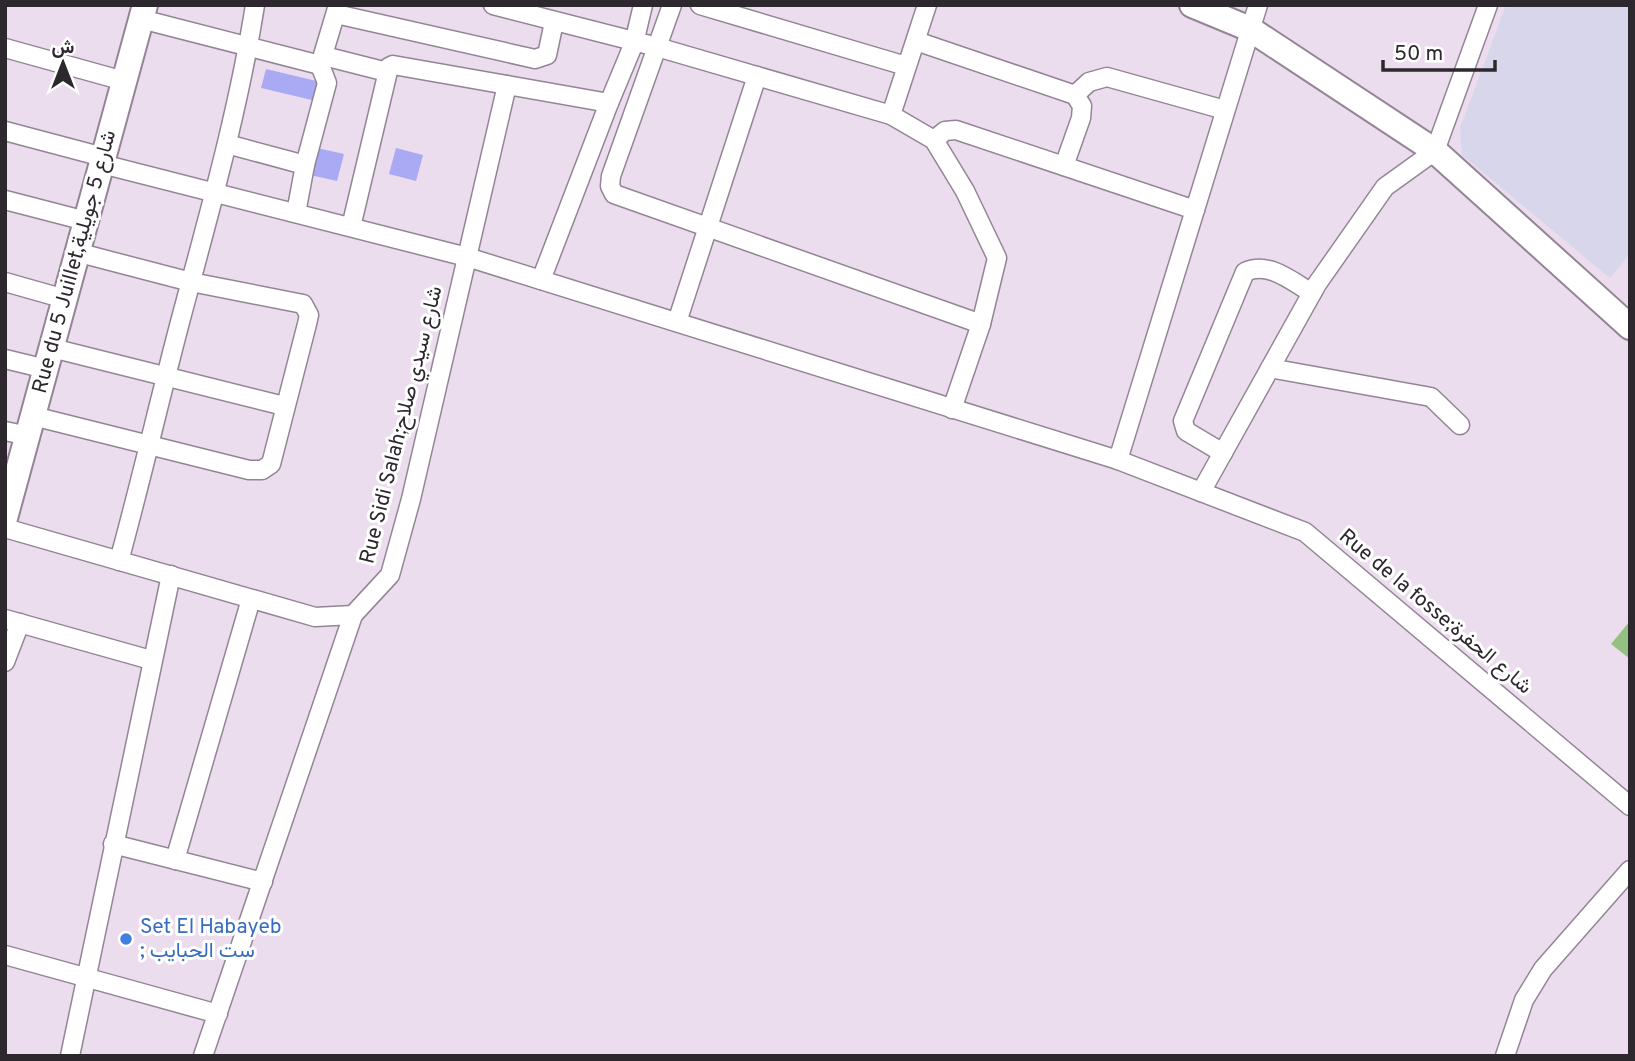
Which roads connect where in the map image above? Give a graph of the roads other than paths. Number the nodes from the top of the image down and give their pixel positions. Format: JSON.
{"nodes":[{"id":1,"x":255,"y":5,"type":"edge"},
{"id":2,"x":493,"y":5,"type":"edge"},
{"id":3,"x":643,"y":5,"type":"edge"},
{"id":4,"x":672,"y":5,"type":"edge"},
{"id":5,"x":701,"y":5,"type":"edge"},
{"id":6,"x":927,"y":5,"type":"edge"},
{"id":7,"x":1192,"y":5,"type":"edge"},
{"id":8,"x":1258,"y":5,"type":"edge"},
{"id":9,"x":1489,"y":5,"type":"edge"},
{"id":10,"x":337,"y":10,"type":"edge"},
{"id":11,"x":143,"y":12,"type":"edge"},
{"id":12,"x":554,"y":22,"type":"junction"},
{"id":13,"x":1250,"y":29,"type":"junction"},
{"id":14,"x":916,"y":41,"type":"junction"},
{"id":15,"x":634,"y":43,"type":"junction"},
{"id":16,"x":248,"y":47,"type":"junction"},
{"id":17,"x":657,"y":47,"type":"junction"},
{"id":18,"x":5,"y":48,"type":"edge"},
{"id":19,"x":322,"y":61,"type":"junction"},
{"id":20,"x":906,"y":66,"type":"junction"},
{"id":21,"x":387,"y":72,"type":"junction"},
{"id":22,"x":757,"y":76,"type":"junction"},
{"id":23,"x":124,"y":81,"type":"junction"},
{"id":24,"x":507,"y":85,"type":"junction"},
{"id":25,"x":1075,"y":95,"type":"junction"},
{"id":26,"x":609,"y":103,"type":"junction"},
{"id":27,"x":1225,"y":110,"type":"junction"},
{"id":28,"x":891,"y":115,"type":"junction"},
{"id":29,"x":5,"y":131,"type":"edge"},
{"id":30,"x":934,"y":140,"type":"junction"},
{"id":31,"x":227,"y":144,"type":"junction"},
{"id":32,"x":1435,"y":151,"type":"junction"},
{"id":33,"x":102,"y":161,"type":"junction"},
{"id":34,"x":305,"y":166,"type":"junction"},
{"id":35,"x":1064,"y":166,"type":"junction"},
{"id":36,"x":216,"y":192,"type":"junction"},
{"id":37,"x":5,"y":200,"type":"edge"},
{"id":38,"x":1195,"y":210,"type":"junction"},
{"id":39,"x":296,"y":213,"type":"junction"},
{"id":40,"x":86,"y":221,"type":"junction"},
{"id":41,"x":708,"y":226,"type":"junction"},
{"id":42,"x":351,"y":227,"type":"junction"},
{"id":43,"x":76,"y":252,"type":"junction"},
{"id":44,"x":467,"y":257,"type":"junction"},
{"id":45,"x":541,"y":280,"type":"junction"},
{"id":46,"x":5,"y":282,"type":"edge"},
{"id":47,"x":191,"y":282,"type":"junction"},
{"id":48,"x":1312,"y":293,"type":"junction"},
{"id":49,"x":65,"y":299,"type":"junction"},
{"id":50,"x":677,"y":322,"type":"junction"},
{"id":51,"x":981,"y":324,"type":"junction"},
{"id":52,"x":1630,"y":327,"type":"edge"},
{"id":53,"x":5,"y":359,"type":"edge"},
{"id":54,"x":49,"y":359,"type":"junction"},
{"id":55,"x":1270,"y":368,"type":"junction"},
{"id":56,"x":166,"y":376,"type":"junction"},
{"id":57,"x":284,"y":406,"type":"junction"},
{"id":58,"x":952,"y":409,"type":"junction"},
{"id":59,"x":1460,"y":425,"type":"dead end"},
{"id":60,"x":22,"y":427,"type":"edge"},
{"id":61,"x":150,"y":445,"type":"junction"},
{"id":62,"x":1223,"y":453,"type":"junction"},
{"id":63,"x":1118,"y":460,"type":"junction"},
{"id":64,"x":1201,"y":492,"type":"junction"},
{"id":65,"x":5,"y":518,"type":"edge"},
{"id":66,"x":5,"y":528,"type":"edge"},
{"id":67,"x":119,"y":561,"type":"junction"},
{"id":68,"x":171,"y":575,"type":"junction"},
{"id":69,"x":251,"y":598,"type":"junction"},
{"id":70,"x":353,"y":615,"type":"junction"},
{"id":71,"x":12,"y":621,"type":"edge"},
{"id":72,"x":151,"y":660,"type":"junction"},
{"id":73,"x":5,"y":662,"type":"edge"},
{"id":74,"x":1625,"y":803,"type":"edge"},
{"id":75,"x":1630,"y":821,"type":"edge"},
{"id":76,"x":113,"y":844,"type":"junction"},
{"id":77,"x":175,"y":860,"type":"junction"},
{"id":78,"x":1630,"y":870,"type":"edge"},
{"id":79,"x":263,"y":882,"type":"junction"},
{"id":80,"x":5,"y":955,"type":"edge"},
{"id":81,"x":85,"y":977,"type":"junction"},
{"id":82,"x":218,"y":1014,"type":"junction"},
{"id":83,"x":70,"y":1056,"type":"edge"},
{"id":84,"x":203,"y":1056,"type":"edge"},
{"id":85,"x":1505,"y":1056,"type":"edge"}],
"edges":[{"from":1,"to":16,"type":"street"},
{"from":2,"to":12,"type":"street"},
{"from":3,"to":15,"type":"street"},
{"from":4,"to":17,"type":"street"},
{"from":5,"to":20,"type":"street"},
{"from":6,"to":14,"type":"street"},
{"from":7,"to":13,"type":"main road"},
{"from":8,"to":13,"type":"street"},
{"from":9,"to":32,"type":"street"},
{"from":10,"to":12,"type":"street"},
{"from":10,"to":19,"type":"street"},
{"from":11,"to":16,"type":"street"},
{"from":11,"to":23,"type":"main road","name":"Rue du 5 Juillet,شارع 5 جويلية"},
{"from":12,"to":15,"type":"street"},
{"from":13,"to":27,"type":"street"},
{"from":13,"to":32,"type":"main road"},
{"from":14,"to":20,"type":"street"},
{"from":14,"to":25,"type":"street"},
{"from":15,"to":17,"type":"street"},
{"from":15,"to":26,"type":"street"},
{"from":16,"to":19,"type":"street"},
{"from":16,"to":31,"type":"street"},
{"from":17,"to":22,"type":"street"},
{"from":17,"to":41,"type":"street"},
{"from":18,"to":23,"type":"street"},
{"from":19,"to":21,"type":"street"},
{"from":19,"to":34,"type":"street"},
{"from":20,"to":28,"type":"street"},
{"from":21,"to":24,"type":"street"},
{"from":21,"to":42,"type":"street"},
{"from":22,"to":28,"type":"street"},
{"from":22,"to":41,"type":"street"},
{"from":23,"to":33,"type":"main road","name":"Rue du 5 Juillet,شارع 5 جويلية"},
{"from":24,"to":26,"type":"street"},
{"from":24,"to":44,"type":"street","name":"Rue Sidi Salah;شارع سيدي صلاح"},
{"from":25,"to":27,"type":"street"},
{"from":25,"to":35,"type":"street"},
{"from":26,"to":45,"type":"street"},
{"from":27,"to":38,"type":"street"},
{"from":28,"to":30,"type":"street"},
{"from":29,"to":33,"type":"street","name":"Rue de la fosse;شارع الحفرة"},
{"from":30,"to":35,"type":"street"},
{"from":30,"to":51,"type":"street"},
{"from":31,"to":34,"type":"street"},
{"from":31,"to":36,"type":"street"},
{"from":32,"to":48,"type":"street"},
{"from":32,"to":52,"type":"main road"},
{"from":33,"to":36,"type":"street","name":"Rue de la fosse;شارع الحفرة"},
{"from":33,"to":40,"type":"main road","name":"Rue du 5 Juillet,شارع 5 جويلية"},
{"from":34,"to":39,"type":"street"},
{"from":35,"to":38,"type":"street"},
{"from":36,"to":39,"type":"street","name":"Rue de la fosse;شارع الحفرة"},
{"from":36,"to":47,"type":"street"},
{"from":37,"to":40,"type":"street"},
{"from":38,"to":63,"type":"street"},
{"from":39,"to":42,"type":"street","name":"Rue de la fosse;شارع الحفرة"},
{"from":40,"to":43,"type":"main road","name":"Rue du 5 Juillet,شارع 5 جويلية"},
{"from":41,"to":50,"type":"street"},
{"from":41,"to":51,"type":"street"},
{"from":42,"to":44,"type":"street","name":"Rue de la fosse;شارع الحفرة"},
{"from":43,"to":47,"type":"street"},
{"from":43,"to":49,"type":"main road","name":"Rue du 5 Juillet,شارع 5 جويلية"},
{"from":44,"to":45,"type":"street","name":"Rue de la fosse;شارع الحفرة"},
{"from":44,"to":70,"type":"street","name":"Rue Sidi Salah;شارع سيدي صلاح"},
{"from":45,"to":50,"type":"street","name":"Rue de la fosse;شارع الحفرة"},
{"from":46,"to":49,"type":"street"},
{"from":47,"to":56,"type":"street"},
{"from":47,"to":57,"type":"street"},
{"from":48,"to":55,"type":"street"},
{"from":48,"to":62,"type":"street"},
{"from":49,"to":54,"type":"main road","name":"Rue du 5 Juillet,شارع 5 جويلية"},
{"from":50,"to":58,"type":"street","name":"Rue de la fosse;شارع الحفرة"},
{"from":51,"to":58,"type":"street"},
{"from":53,"to":54,"type":"street"},
{"from":54,"to":56,"type":"street"},
{"from":54,"to":60,"type":"main road","name":"Rue du 5 Juillet,شارع 5 جويلية"},
{"from":55,"to":59,"type":"street"},
{"from":55,"to":62,"type":"street"},
{"from":56,"to":57,"type":"street"},
{"from":56,"to":61,"type":"street"},
{"from":57,"to":61,"type":"street"},
{"from":58,"to":63,"type":"street","name":"Rue de la fosse;شارع الحفرة"},
{"from":60,"to":61,"type":"street"},
{"from":60,"to":65,"type":"main road","name":"Rue du 5 Juillet,شارع 5 جويلية"},
{"from":61,"to":67,"type":"street"},
{"from":62,"to":64,"type":"street"},
{"from":63,"to":64,"type":"street","name":"Rue de la fosse;شارع الحفرة"},
{"from":64,"to":74,"type":"street","name":"Rue de la fosse;شارع الحفرة"},
{"from":66,"to":67,"type":"street"},
{"from":67,"to":68,"type":"street"},
{"from":68,"to":69,"type":"street"},
{"from":68,"to":72,"type":"street"},
{"from":69,"to":70,"type":"street"},
{"from":69,"to":77,"type":"street"},
{"from":70,"to":79,"type":"street"},
{"from":71,"to":72,"type":"street"},
{"from":71,"to":73,"type":"street"},
{"from":72,"to":76,"type":"street"},
{"from":74,"to":75,"type":"street","name":"Rue de la fosse;شارع الحفرة"},
{"from":76,"to":77,"type":"street"},
{"from":76,"to":81,"type":"street"},
{"from":77,"to":79,"type":"street"},
{"from":78,"to":85,"type":"street"},
{"from":79,"to":82,"type":"street"},
{"from":80,"to":81,"type":"street"},
{"from":81,"to":82,"type":"street"},
{"from":81,"to":83,"type":"street"},
{"from":82,"to":84,"type":"street"}]}
